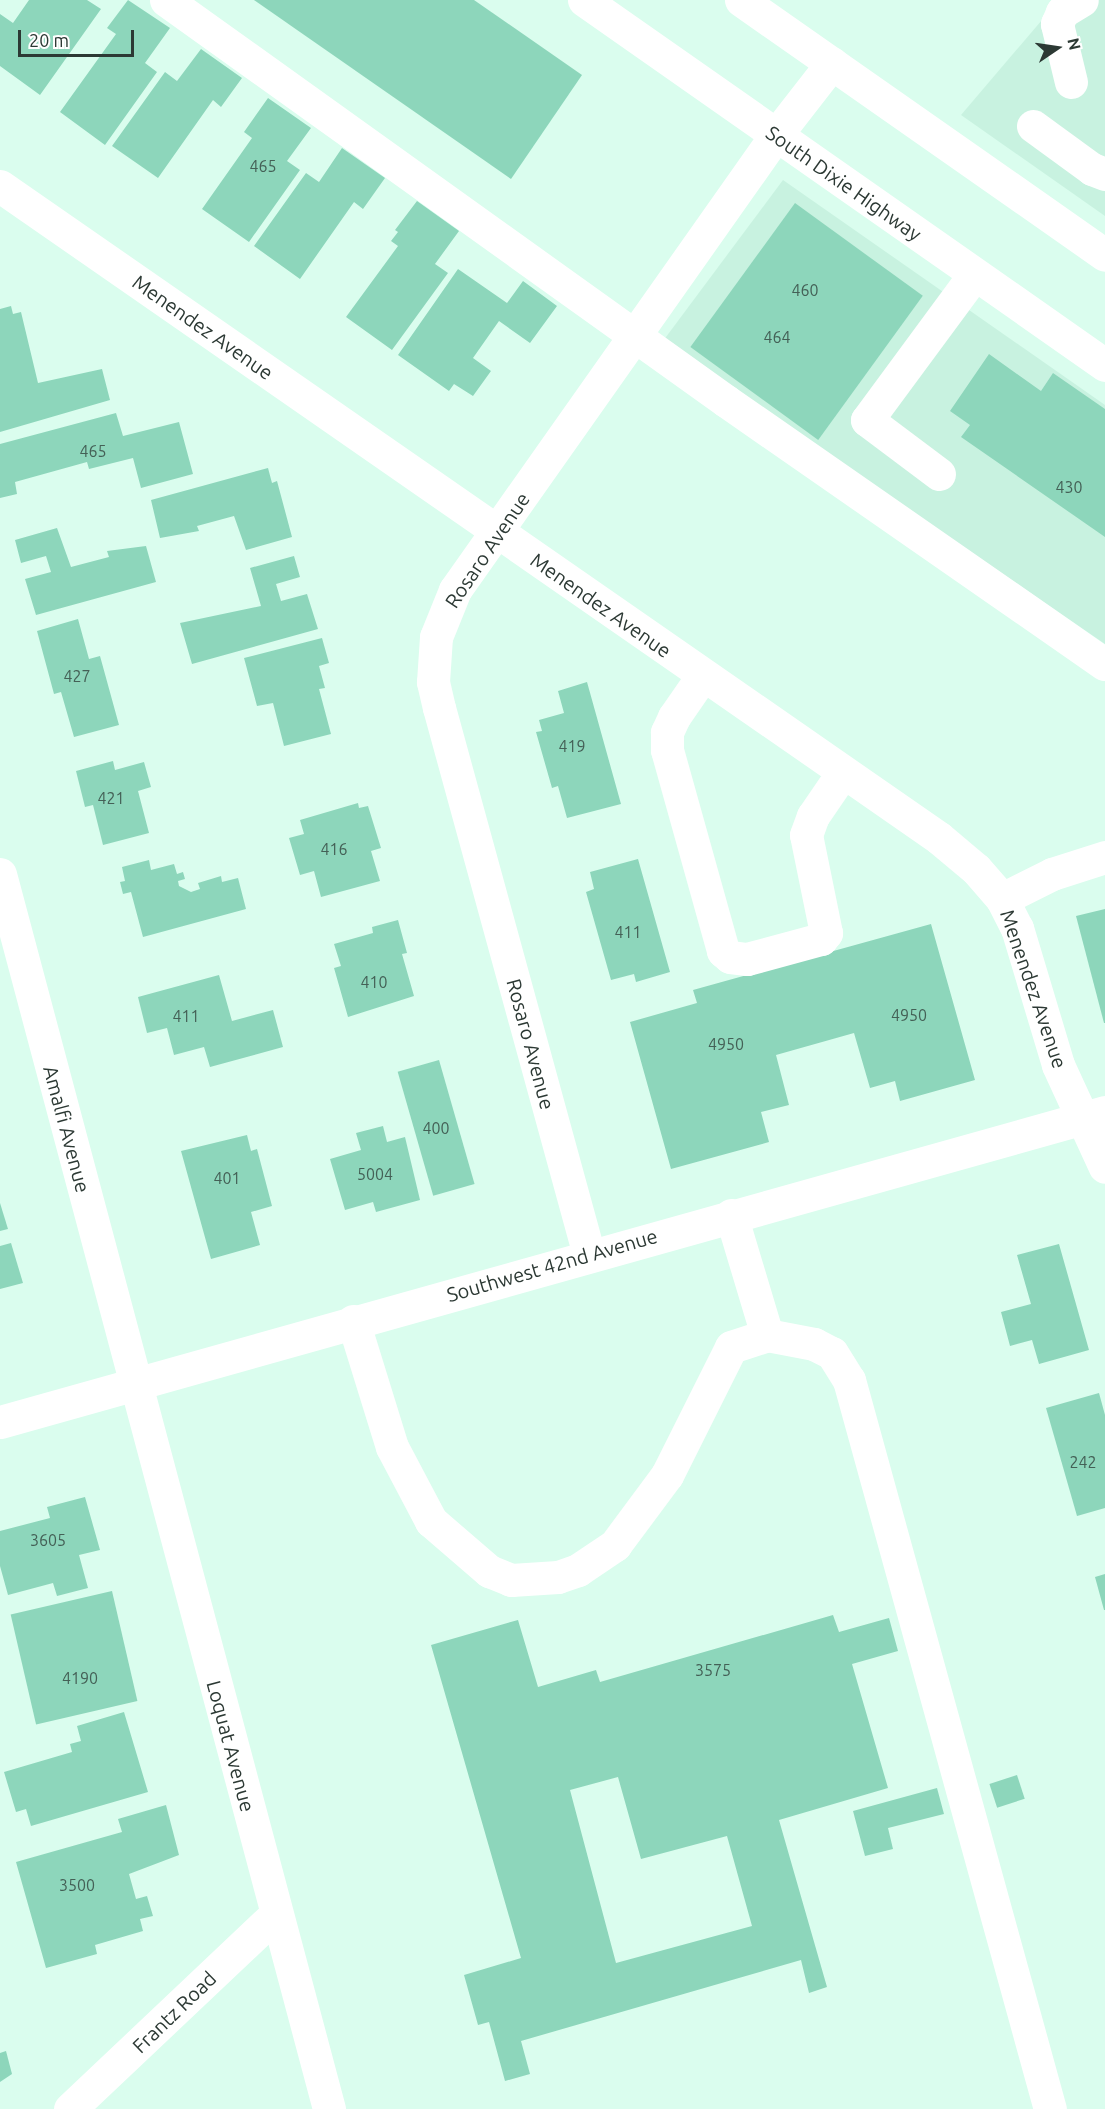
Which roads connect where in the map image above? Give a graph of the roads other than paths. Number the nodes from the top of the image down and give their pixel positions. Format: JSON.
{"nodes":[{"id":1,"x":166,"y":0,"type":"edge"},
{"id":2,"x":584,"y":0,"type":"edge"},
{"id":3,"x":741,"y":0,"type":"edge"},
{"id":4,"x":1082,"y":0,"type":"edge"},
{"id":5,"x":1098,"y":0,"type":"edge"},
{"id":6,"x":1105,"y":3,"type":"edge"},
{"id":7,"x":832,"y":63,"type":"junction"},
{"id":8,"x":1071,"y":82,"type":"dead end"},
{"id":9,"x":1033,"y":126,"type":"dead end"},
{"id":10,"x":776,"y":135,"type":"junction"},
{"id":11,"x":1105,"y":174,"type":"edge"},
{"id":12,"x":0,"y":186,"type":"edge"},
{"id":13,"x":1105,"y":255,"type":"edge"},
{"id":14,"x":974,"y":275,"type":"junction"},
{"id":15,"x":635,"y":336,"type":"junction"},
{"id":16,"x":1105,"y":365,"type":"edge"},
{"id":17,"x":939,"y":474,"type":"dead end"},
{"id":18,"x":497,"y":532,"type":"junction"},
{"id":19,"x":1105,"y":664,"type":"edge"},
{"id":20,"x":703,"y":675,"type":"junction"},
{"id":21,"x":843,"y":772,"type":"junction"},
{"id":22,"x":1105,"y":857,"type":"edge"},
{"id":23,"x":0,"y":874,"type":"edge"},
{"id":24,"x":1002,"y":899,"type":"junction"},
{"id":25,"x":1095,"y":1115,"type":"edge"},
{"id":26,"x":1105,"y":1167,"type":"edge"},
{"id":27,"x":731,"y":1215,"type":"junction"},
{"id":28,"x":589,"y":1255,"type":"junction"},
{"id":29,"x":353,"y":1321,"type":"junction"},
{"id":30,"x":767,"y":1335,"type":"junction"},
{"id":31,"x":135,"y":1383,"type":"junction"},
{"id":32,"x":0,"y":1422,"type":"edge"},
{"id":33,"x":276,"y":1914,"type":"junction"},
{"id":34,"x":70,"y":2109,"type":"edge"},
{"id":35,"x":329,"y":2109,"type":"edge"},
{"id":36,"x":1050,"y":2109,"type":"edge"}],
"edges":[{"from":1,"to":15,"type":"main road"},
{"from":2,"to":10,"type":"main road","name":"South Dixie Highway"},
{"from":3,"to":7,"type":"main road"},
{"from":4,"to":8,"type":"main road"},
{"from":5,"to":6,"type":"main road"},
{"from":7,"to":10,"type":"main road","name":"Rosaro Avenue"},
{"from":7,"to":13,"type":"main road"},
{"from":9,"to":11,"type":"main road"},
{"from":10,"to":14,"type":"main road","name":"South Dixie Highway"},
{"from":10,"to":15,"type":"main road","name":"Rosaro Avenue"},
{"from":12,"to":18,"type":"main road","name":"Menendez Avenue"},
{"from":14,"to":16,"type":"main road","name":"South Dixie Highway"},
{"from":14,"to":17,"type":"main road"},
{"from":15,"to":18,"type":"main road","name":"Rosaro Avenue"},
{"from":15,"to":19,"type":"main road"},
{"from":18,"to":20,"type":"main road","name":"Menendez Avenue"},
{"from":18,"to":28,"type":"main road","name":"Rosaro Avenue"},
{"from":20,"to":21,"type":"main road","name":"Menendez Avenue"},
{"from":20,"to":21,"type":"main road"},
{"from":21,"to":24,"type":"main road","name":"Menendez Avenue"},
{"from":22,"to":24,"type":"main road"},
{"from":23,"to":31,"type":"main road","name":"Amalfi Avenue"},
{"from":24,"to":25,"type":"main road","name":"Menendez Avenue"},
{"from":25,"to":26,"type":"main road","name":"Menendez Avenue"},
{"from":25,"to":27,"type":"main road","name":"Southwest 42nd Avenue"},
{"from":27,"to":28,"type":"main road","name":"Southwest 42nd Avenue"},
{"from":27,"to":30,"type":"main road"},
{"from":28,"to":29,"type":"main road","name":"Southwest 42nd Avenue"},
{"from":29,"to":30,"type":"main road"},
{"from":29,"to":31,"type":"main road","name":"Southwest 42nd Avenue"},
{"from":30,"to":36,"type":"main road"},
{"from":31,"to":32,"type":"main road","name":"Southwest 42nd Avenue"},
{"from":31,"to":33,"type":"main road","name":"Loquat Avenue"},
{"from":33,"to":34,"type":"main road","name":"Frantz Road"},
{"from":33,"to":35,"type":"main road","name":"Loquat Avenue"}]}
